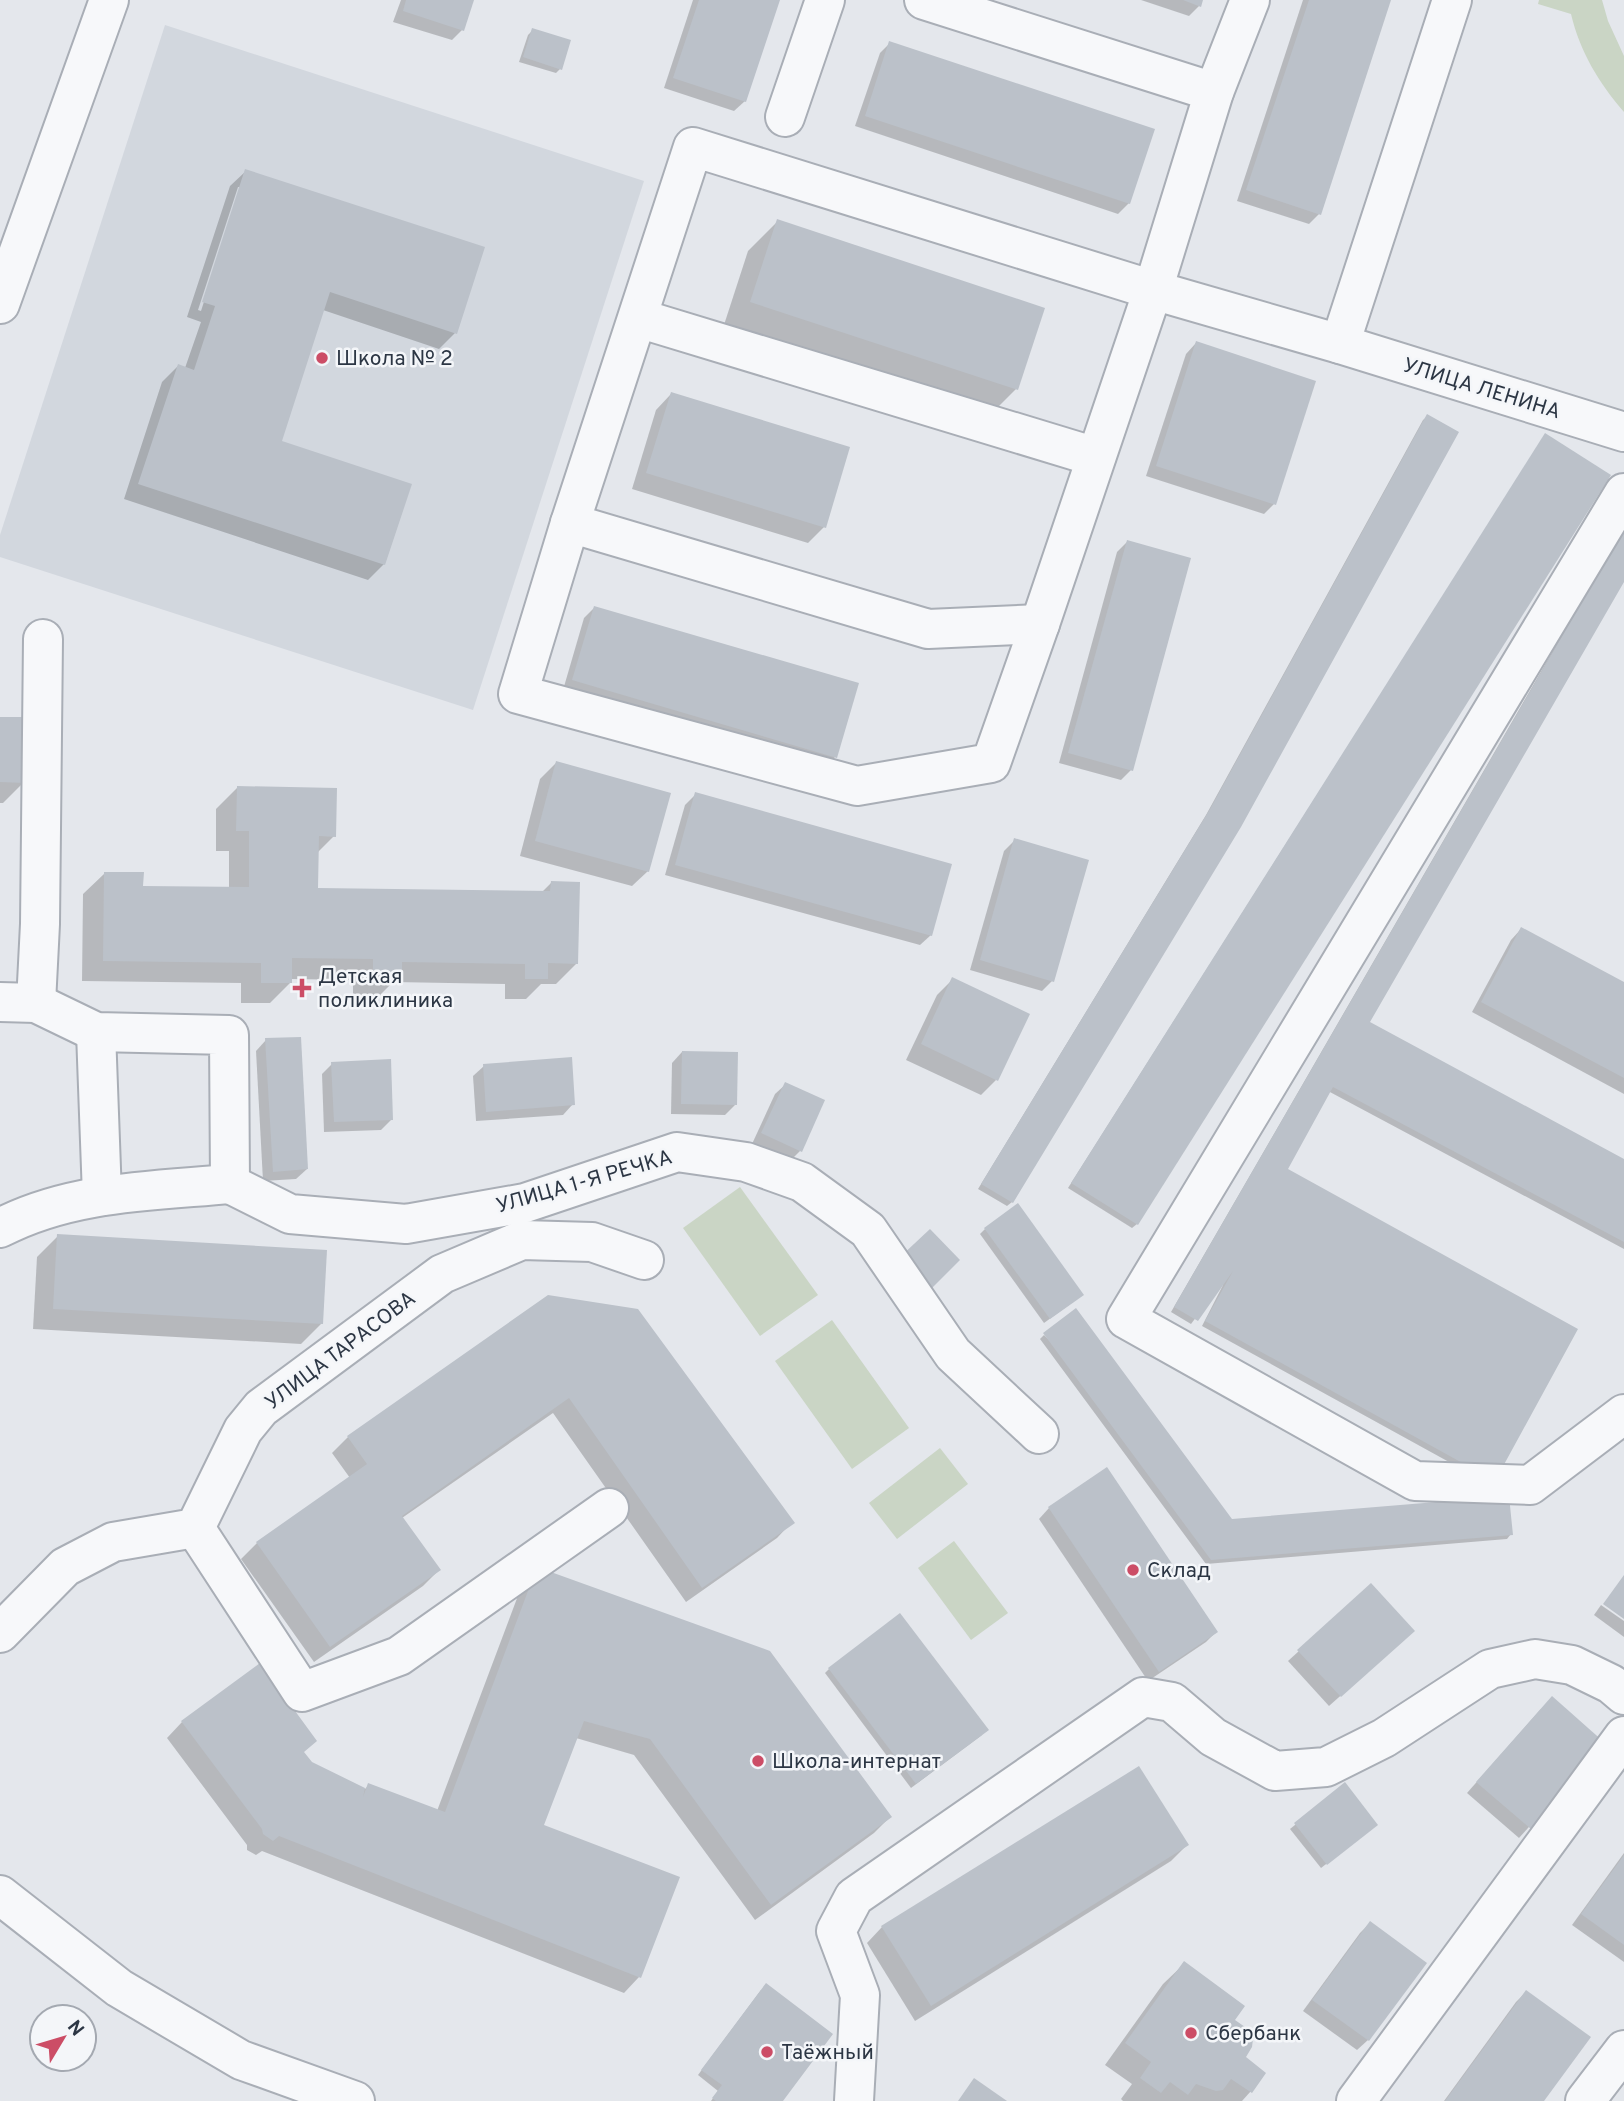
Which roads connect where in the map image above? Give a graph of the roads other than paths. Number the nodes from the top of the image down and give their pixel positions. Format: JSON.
{"nodes":[{"id":1,"x":109,"y":0,"type":"edge"},
{"id":2,"x":825,"y":0,"type":"edge"},
{"id":3,"x":924,"y":0,"type":"edge"},
{"id":4,"x":1250,"y":0,"type":"edge"},
{"id":5,"x":1452,"y":0,"type":"edge"},
{"id":6,"x":1214,"y":92,"type":"junction"},
{"id":7,"x":785,"y":117,"type":"dead end"},
{"id":8,"x":1153,"y":290,"type":"junction"},
{"id":9,"x":0,"y":304,"type":"edge"},
{"id":10,"x":638,"y":318,"type":"junction"},
{"id":11,"x":1340,"y":344,"type":"junction"},
{"id":12,"x":1624,"y":432,"type":"edge"},
{"id":13,"x":1096,"y":457,"type":"junction"},
{"id":14,"x":1624,"y":493,"type":"edge"},
{"id":15,"x":570,"y":523,"type":"junction"},
{"id":16,"x":1041,"y":624,"type":"junction"},
{"id":17,"x":43,"y":639,"type":"dead end"},
{"id":18,"x":18,"y":1003,"type":"edge"},
{"id":19,"x":96,"y":1032,"type":"junction"},
{"id":20,"x":230,"y":1184,"type":"junction"},
{"id":21,"x":102,"y":1196,"type":"junction"},
{"id":22,"x":0,"y":1228,"type":"edge"},
{"id":23,"x":644,"y":1260,"type":"dead end"},
{"id":24,"x":1624,"y":1414,"type":"edge"},
{"id":25,"x":1039,"y":1433,"type":"dead end"},
{"id":26,"x":609,"y":1508,"type":"dead end"},
{"id":27,"x":195,"y":1528,"type":"junction"},
{"id":28,"x":0,"y":1633,"type":"edge"},
{"id":29,"x":1624,"y":1695,"type":"edge"},
{"id":30,"x":1624,"y":1737,"type":"edge"},
{"id":31,"x":0,"y":1895,"type":"edge"},
{"id":32,"x":1624,"y":2050,"type":"edge"},
{"id":33,"x":346,"y":2099,"type":"edge"},
{"id":34,"x":855,"y":2101,"type":"edge"},
{"id":35,"x":1356,"y":2101,"type":"edge"},
{"id":36,"x":1585,"y":2101,"type":"edge"}],
"edges":[{"from":1,"to":9,"type":"street"},
{"from":2,"to":7,"type":"street"},
{"from":3,"to":6,"type":"street"},
{"from":4,"to":6,"type":"street"},
{"from":5,"to":11,"type":"street"},
{"from":6,"to":8,"type":"street"},
{"from":8,"to":10,"type":"street","name":"УЛИЦА ЛЕНИНА"},
{"from":8,"to":11,"type":"street","name":"УЛИЦА ЛЕНИНА"},
{"from":8,"to":13,"type":"street"},
{"from":10,"to":13,"type":"street"},
{"from":10,"to":15,"type":"street"},
{"from":11,"to":12,"type":"street","name":"УЛИЦА ЛЕНИНА"},
{"from":13,"to":16,"type":"street"},
{"from":14,"to":24,"type":"street"},
{"from":15,"to":16,"type":"street"},
{"from":15,"to":16,"type":"street"},
{"from":17,"to":18,"type":"street"},
{"from":18,"to":19,"type":"street"},
{"from":19,"to":20,"type":"street"},
{"from":19,"to":21,"type":"street"},
{"from":20,"to":21,"type":"street"},
{"from":20,"to":25,"type":"street","name":"УЛИЦА 1-Я РЕЧКА"},
{"from":21,"to":22,"type":"street"},
{"from":23,"to":27,"type":"street","name":"УЛИЦА ТАРАСОВА"},
{"from":26,"to":27,"type":"street"},
{"from":27,"to":28,"type":"street"},
{"from":29,"to":34,"type":"street"},
{"from":30,"to":35,"type":"street"},
{"from":31,"to":33,"type":"street"},
{"from":32,"to":36,"type":"street"}]}
